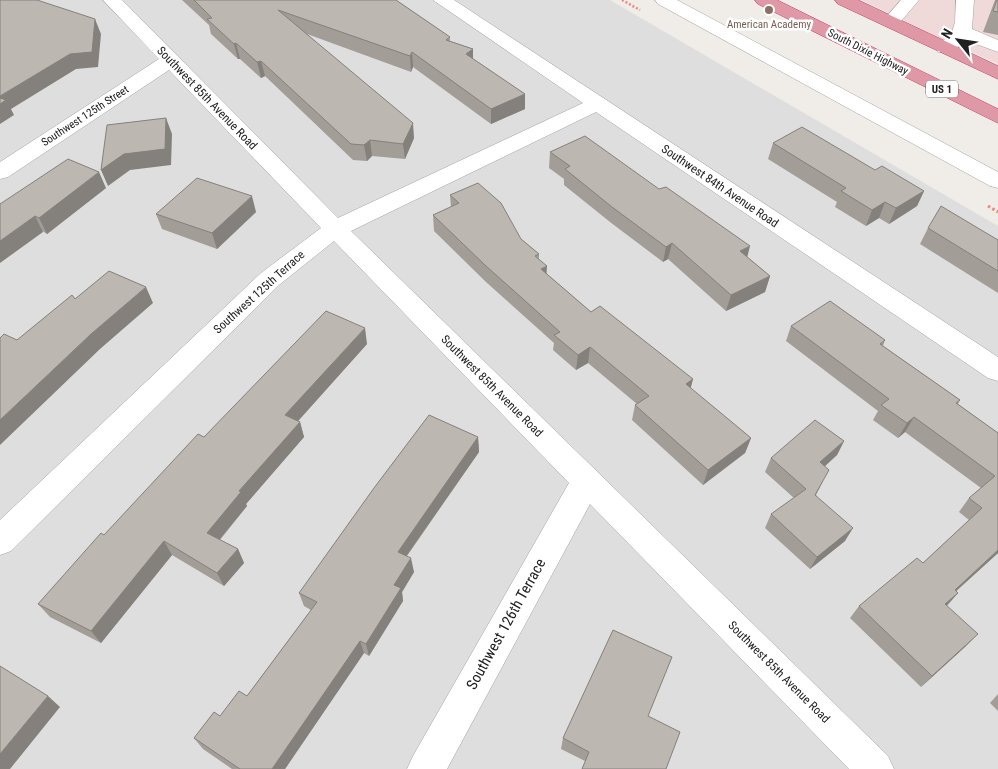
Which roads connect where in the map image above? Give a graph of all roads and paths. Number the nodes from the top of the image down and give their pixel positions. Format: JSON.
{"nodes":[{"id":1,"x":112,"y":0,"type":"edge"},
{"id":2,"x":442,"y":0,"type":"edge"},
{"id":3,"x":664,"y":0,"type":"edge"},
{"id":4,"x":764,"y":0,"type":"edge"},
{"id":5,"x":844,"y":0,"type":"edge"},
{"id":6,"x":910,"y":0,"type":"edge"},
{"id":7,"x":976,"y":0,"type":"edge"},
{"id":8,"x":890,"y":22,"type":"junction"},
{"id":9,"x":963,"y":28,"type":"junction"},
{"id":10,"x":936,"y":44,"type":"junction"},
{"id":11,"x":998,"y":46,"type":"edge"},
{"id":12,"x":900,"y":54,"type":"junction"},
{"id":13,"x":171,"y":60,"type":"junction"},
{"id":14,"x":998,"y":73,"type":"edge"},
{"id":15,"x":597,"y":104,"type":"junction"},
{"id":16,"x":998,"y":117,"type":"edge"},
{"id":17,"x":0,"y":172,"type":"edge"},
{"id":18,"x":998,"y":181,"type":"edge"},
{"id":19,"x":335,"y":229,"type":"junction"},
{"id":20,"x":998,"y":371,"type":"edge"},
{"id":21,"x":587,"y":480,"type":"junction"},
{"id":22,"x":0,"y":541,"type":"edge"},
{"id":23,"x":426,"y":769,"type":"edge"},
{"id":24,"x":875,"y":769,"type":"edge"}],
"edges":[{"from":1,"to":13,"type":"street","name":"Southwest 85th Avenue Road"},
{"from":2,"to":15,"type":"street","name":"Southwest 84th Avenue Road"},
{"from":3,"to":18,"type":"street"},
{"from":4,"to":12,"type":"highway","name":"South Dixie Highway","number":"US 1"},
{"from":5,"to":8,"type":"highway"},
{"from":6,"to":8,"type":"street"},
{"from":7,"to":9,"type":"street"},
{"from":8,"to":10,"type":"highway"},
{"from":9,"to":10,"type":"street"},
{"from":9,"to":11,"type":"street"},
{"from":10,"to":12,"type":"highway"},
{"from":10,"to":14,"type":"highway"},
{"from":12,"to":16,"type":"highway","name":"South Dixie Highway","number":"US 1"},
{"from":13,"to":17,"type":"street","name":"Southwest 125th Street"},
{"from":13,"to":19,"type":"street","name":"Southwest 85th Avenue Road"},
{"from":15,"to":19,"type":"street","name":"Southwest 125th Terrace"},
{"from":15,"to":20,"type":"street","name":"Southwest 84th Avenue Road"},
{"from":19,"to":21,"type":"street","name":"Southwest 85th Avenue Road"},
{"from":19,"to":22,"type":"street","name":"Southwest 125th Terrace"},
{"from":21,"to":23,"type":"street","name":"Southwest 126th Terrace"},
{"from":21,"to":24,"type":"street","name":"Southwest 85th Avenue Road"}]}
